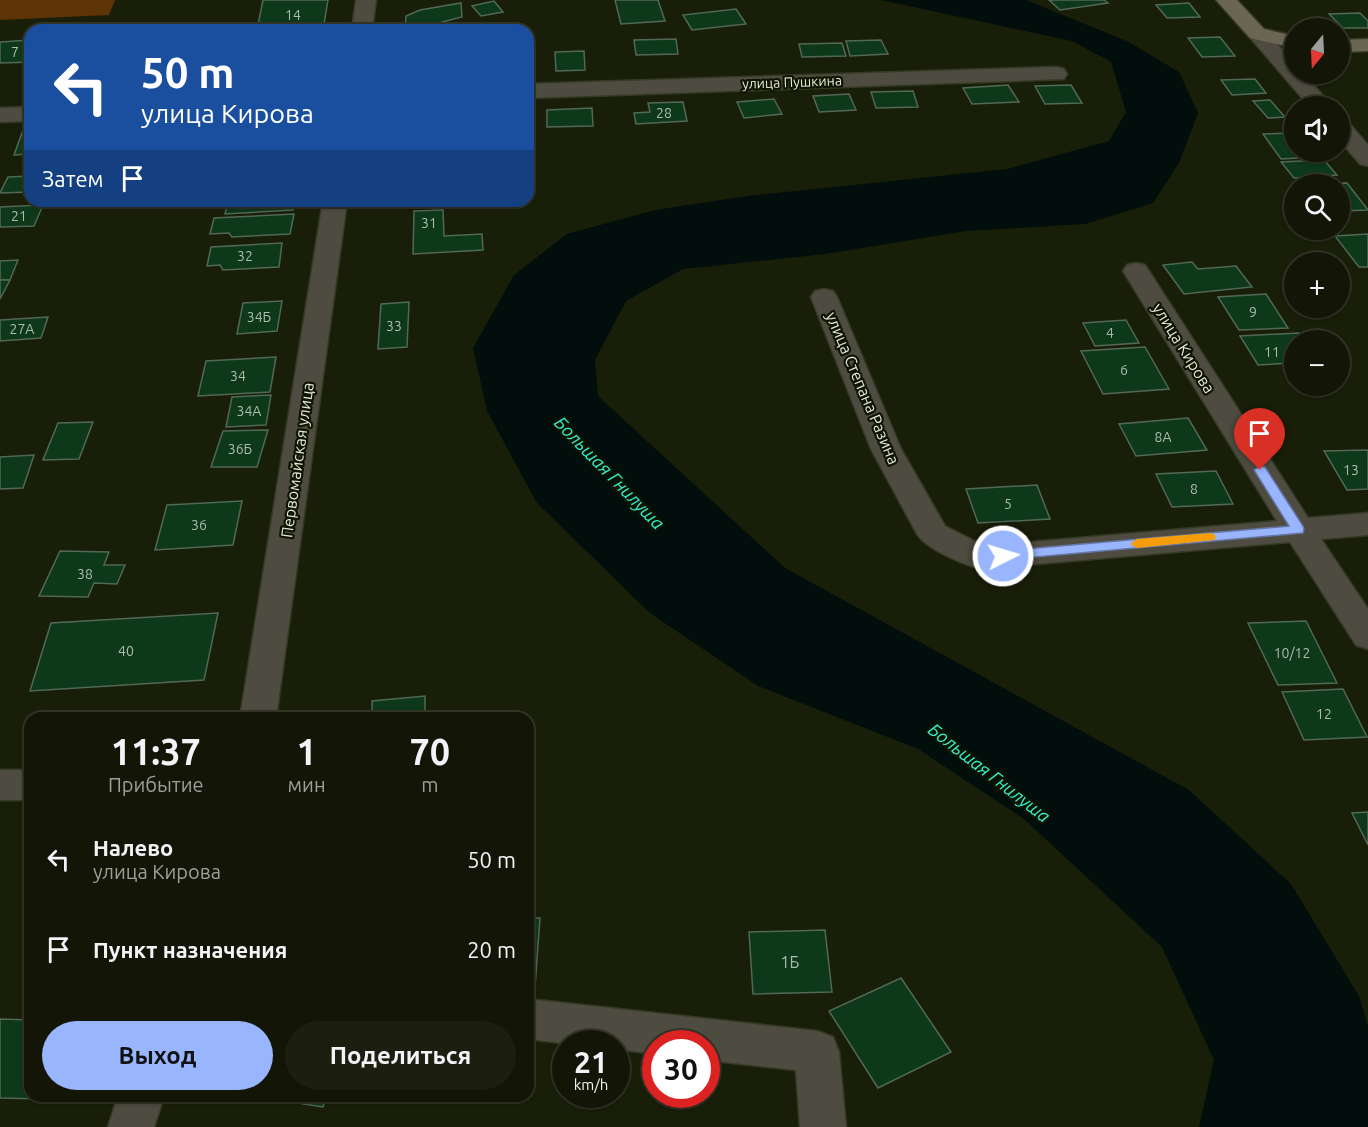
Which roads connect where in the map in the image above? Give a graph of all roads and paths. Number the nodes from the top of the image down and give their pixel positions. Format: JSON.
{"nodes":[{"id":1,"x":366,"y":0,"type":"edge"},
{"id":2,"x":1226,"y":0,"type":"edge"},
{"id":3,"x":363,"y":24,"type":"edge"},
{"id":4,"x":1257,"y":34,"type":"junction"},
{"id":5,"x":1284,"y":40,"type":"edge"},
{"id":6,"x":1368,"y":45,"type":"edge"},
{"id":7,"x":1350,"y":46,"type":"edge"},
{"id":8,"x":1056,"y":74,"type":"dead end"},
{"id":9,"x":534,"y":91,"type":"edge"},
{"id":10,"x":1313,"y":96,"type":"edge"},
{"id":11,"x":24,"y":114,"type":"edge"},
{"id":12,"x":0,"y":116,"type":"edge"},
{"id":13,"x":1350,"y":138,"type":"edge"},
{"id":14,"x":1368,"y":159,"type":"edge"},
{"id":15,"x":334,"y":207,"type":"edge"},
{"id":16,"x":1136,"y":271,"type":"dead end"},
{"id":17,"x":824,"y":297,"type":"dead end"},
{"id":18,"x":1368,"y":524,"type":"edge"},
{"id":19,"x":1298,"y":529,"type":"junction"},
{"id":20,"x":1368,"y":636,"type":"edge"},
{"id":21,"x":259,"y":712,"type":"edge"},
{"id":22,"x":0,"y":785,"type":"edge"},
{"id":23,"x":24,"y":785,"type":"edge"},
{"id":24,"x":534,"y":1020,"type":"edge"},
{"id":25,"x":139,"y":1102,"type":"edge"},
{"id":26,"x":131,"y":1127,"type":"edge"},
{"id":27,"x":823,"y":1127,"type":"edge"}],
"edges":[{"from":1,"to":3,"type":"street"},
{"from":2,"to":4,"type":"main road"},
{"from":4,"to":5,"type":"main road"},
{"from":4,"to":10,"type":"street"},
{"from":6,"to":7,"type":"main road"},
{"from":8,"to":9,"type":"street","name":"улица Пушкина"},
{"from":11,"to":12,"type":"street"},
{"from":13,"to":14,"type":"street"},
{"from":15,"to":21,"type":"street","name":"Первомайская улица"},
{"from":16,"to":19,"type":"street","name":"улица Кирова"},
{"from":17,"to":19,"type":"street","name":"улица Степана Разина"},
{"from":18,"to":19,"type":"street","name":"улица Степана Разина"},
{"from":19,"to":20,"type":"street","name":"улица Кирова"},
{"from":22,"to":23,"type":"street"},
{"from":24,"to":27,"type":"street"},
{"from":25,"to":26,"type":"street"}]}
